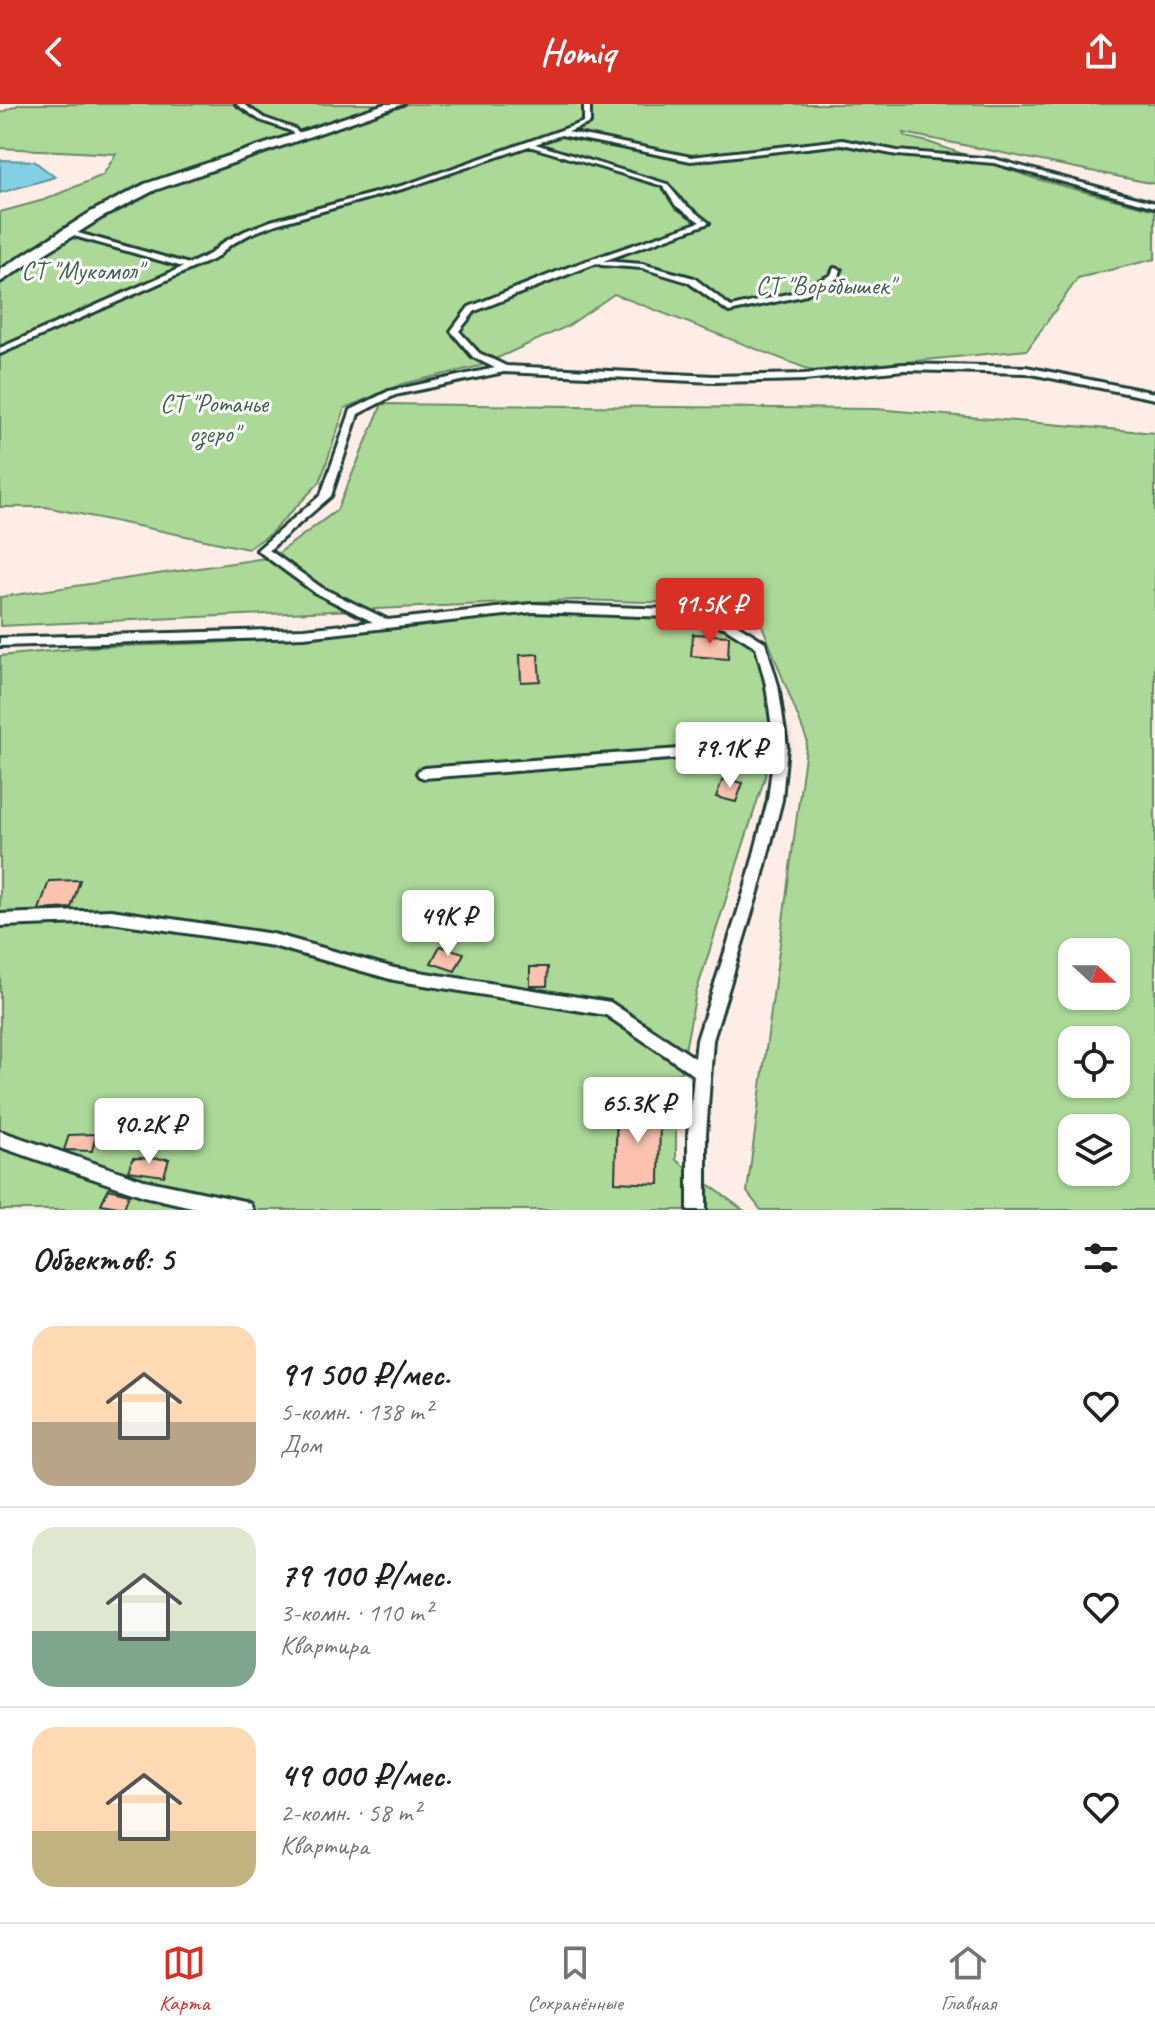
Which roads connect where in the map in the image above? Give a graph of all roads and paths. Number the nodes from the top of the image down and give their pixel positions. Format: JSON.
{"nodes":[{"id":1,"x":239,"y":104,"type":"edge"},
{"id":2,"x":397,"y":104,"type":"edge"},
{"id":3,"x":587,"y":104,"type":"edge"},
{"id":4,"x":561,"y":133,"type":"junction"},
{"id":5,"x":298,"y":137,"type":"junction"},
{"id":6,"x":529,"y":144,"type":"junction"},
{"id":7,"x":1155,"y":205,"type":"edge"},
{"id":8,"x":70,"y":232,"type":"junction"},
{"id":9,"x":593,"y":262,"type":"junction"},
{"id":10,"x":189,"y":266,"type":"junction"},
{"id":11,"x":837,"y":270,"type":"dead end"},
{"id":12,"x":0,"y":277,"type":"edge"},
{"id":13,"x":0,"y":351,"type":"edge"},
{"id":14,"x":504,"y":369,"type":"junction"},
{"id":15,"x":1155,"y":396,"type":"edge"},
{"id":16,"x":387,"y":624,"type":"junction"},
{"id":17,"x":0,"y":642,"type":"edge"},
{"id":18,"x":781,"y":746,"type":"junction"},
{"id":19,"x":424,"y":773,"type":"dead end"},
{"id":20,"x":0,"y":920,"type":"edge"},
{"id":21,"x":703,"y":1072,"type":"junction"},
{"id":22,"x":0,"y":1139,"type":"edge"},
{"id":23,"x":244,"y":1210,"type":"edge"},
{"id":24,"x":697,"y":1210,"type":"edge"}],
"edges":[{"from":1,"to":5,"type":"lane"},
{"from":2,"to":5,"type":"street"},
{"from":3,"to":4,"type":"lane"},
{"from":4,"to":6,"type":"lane"},
{"from":4,"to":7,"type":"lane"},
{"from":5,"to":8,"type":"street"},
{"from":6,"to":9,"type":"lane"},
{"from":6,"to":10,"type":"lane"},
{"from":8,"to":10,"type":"lane"},
{"from":8,"to":12,"type":"street"},
{"from":9,"to":11,"type":"lane"},
{"from":9,"to":14,"type":"lane"},
{"from":10,"to":13,"type":"lane"},
{"from":14,"to":15,"type":"lane"},
{"from":14,"to":16,"type":"lane"},
{"from":16,"to":17,"type":"lane"},
{"from":16,"to":18,"type":"lane"},
{"from":18,"to":19,"type":"lane"},
{"from":18,"to":21,"type":"lane"},
{"from":20,"to":21,"type":"lane"},
{"from":21,"to":24,"type":"lane"},
{"from":22,"to":23,"type":"lane"}]}
